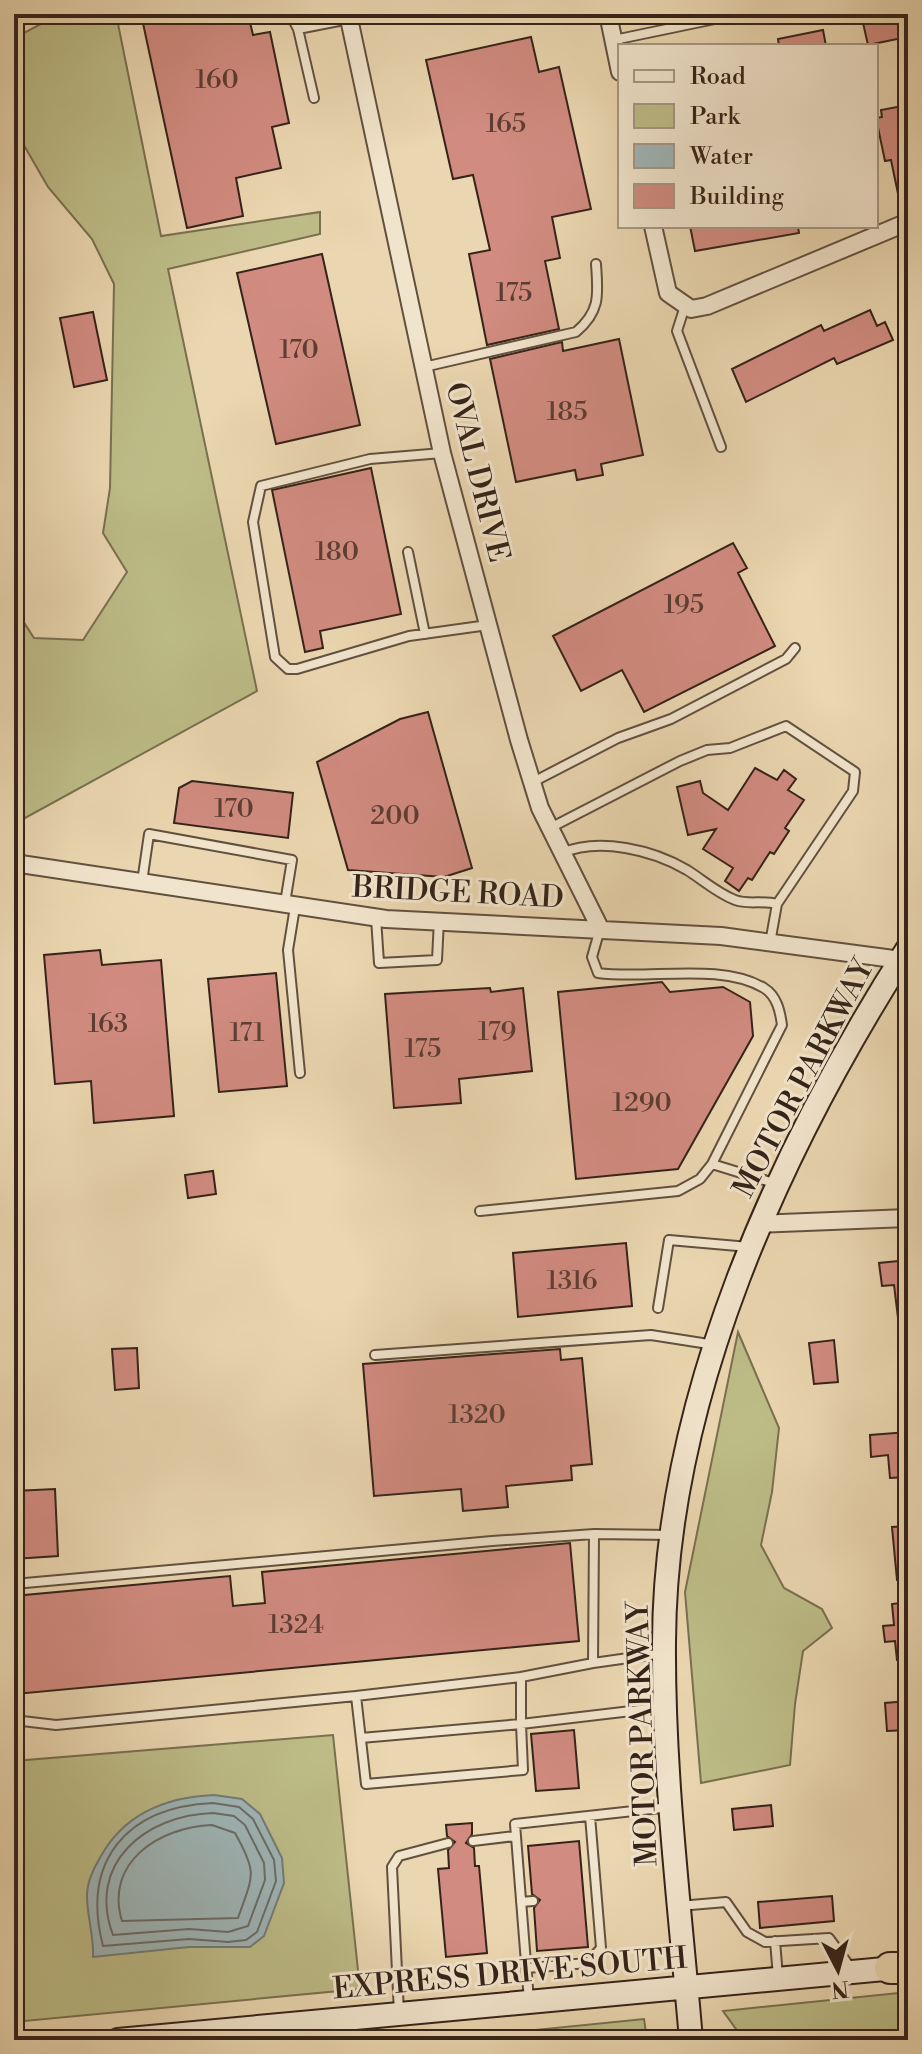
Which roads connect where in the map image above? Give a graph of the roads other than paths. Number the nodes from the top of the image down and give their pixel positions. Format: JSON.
{"nodes":[{"id":1,"x":290,"y":14,"type":"edge"},
{"id":2,"x":608,"y":14,"type":"edge"},
{"id":3,"x":739,"y":14,"type":"edge"},
{"id":4,"x":349,"y":16,"type":"edge"},
{"id":5,"x":298,"y":29,"type":"junction"},
{"id":6,"x":613,"y":40,"type":"junction"},
{"id":7,"x":618,"y":63,"type":"edge"},
{"id":8,"x":314,"y":98,"type":"dead end"},
{"id":9,"x":908,"y":222,"type":"edge"},
{"id":10,"x":653,"y":228,"type":"edge"},
{"id":11,"x":596,"y":264,"type":"dead end"},
{"id":12,"x":685,"y":306,"type":"junction"},
{"id":13,"x":424,"y":367,"type":"junction"},
{"id":14,"x":721,"y":447,"type":"dead end"},
{"id":15,"x":442,"y":453,"type":"junction"},
{"id":16,"x":408,"y":552,"type":"dead end"},
{"id":17,"x":488,"y":625,"type":"junction"},
{"id":18,"x":425,"y":634,"type":"junction"},
{"id":19,"x":795,"y":648,"type":"dead end"},
{"id":20,"x":532,"y":782,"type":"junction"},
{"id":21,"x":550,"y":828,"type":"junction"},
{"id":22,"x":562,"y":853,"type":"junction"},
{"id":23,"x":14,"y":863,"type":"edge"},
{"id":24,"x":142,"y":883,"type":"junction"},
{"id":25,"x":777,"y":904,"type":"junction"},
{"id":26,"x":290,"y":907,"type":"junction"},
{"id":27,"x":376,"y":918,"type":"junction"},
{"id":28,"x":439,"y":920,"type":"junction"},
{"id":29,"x":600,"y":928,"type":"junction"},
{"id":30,"x":770,"y":943,"type":"junction"},
{"id":31,"x":904,"y":954,"type":"edge"},
{"id":32,"x":300,"y":1073,"type":"dead end"},
{"id":33,"x":712,"y":1164,"type":"junction"},
{"id":34,"x":778,"y":1184,"type":"junction"},
{"id":35,"x":480,"y":1211,"type":"dead end"},
{"id":36,"x":908,"y":1218,"type":"edge"},
{"id":37,"x":758,"y":1224,"type":"junction"},
{"id":38,"x":750,"y":1247,"type":"junction"},
{"id":39,"x":658,"y":1308,"type":"dead end"},
{"id":40,"x":716,"y":1346,"type":"junction"},
{"id":41,"x":375,"y":1355,"type":"dead end"},
{"id":42,"x":14,"y":1433,"type":"edge"},
{"id":43,"x":14,"y":1481,"type":"edge"},
{"id":44,"x":594,"y":1534,"type":"junction"},
{"id":45,"x":672,"y":1535,"type":"junction"},
{"id":46,"x":14,"y":1584,"type":"edge"},
{"id":47,"x":664,"y":1653,"type":"junction"},
{"id":48,"x":593,"y":1663,"type":"junction"},
{"id":49,"x":521,"y":1677,"type":"junction"},
{"id":50,"x":356,"y":1696,"type":"junction"},
{"id":51,"x":666,"y":1707,"type":"junction"},
{"id":52,"x":14,"y":1720,"type":"edge"},
{"id":53,"x":521,"y":1724,"type":"junction"},
{"id":54,"x":361,"y":1738,"type":"junction"},
{"id":55,"x":671,"y":1807,"type":"junction"},
{"id":56,"x":590,"y":1816,"type":"junction"},
{"id":57,"x":515,"y":1836,"type":"junction"},
{"id":58,"x":473,"y":1841,"type":"dead end"},
{"id":59,"x":448,"y":1843,"type":"dead end"},
{"id":60,"x":580,"y":1859,"type":"dead end"},
{"id":61,"x":594,"y":1859,"type":"junction"},
{"id":62,"x":529,"y":1864,"type":"dead end"},
{"id":63,"x":519,"y":1865,"type":"junction"},
{"id":64,"x":596,"y":1894,"type":"junction"},
{"id":65,"x":584,"y":1895,"type":"dead end"},
{"id":66,"x":533,"y":1901,"type":"dead end"},
{"id":67,"x":521,"y":1902,"type":"junction"},
{"id":68,"x":679,"y":1907,"type":"junction"},
{"id":69,"x":598,"y":1924,"type":"junction"},
{"id":70,"x":586,"y":1925,"type":"dead end"},
{"id":71,"x":536,"y":1930,"type":"dead end"},
{"id":72,"x":524,"y":1931,"type":"junction"},
{"id":73,"x":775,"y":1941,"type":"junction"},
{"id":74,"x":526,"y":1968,"type":"junction"},
{"id":75,"x":902,"y":1968,"type":"edge"},
{"id":76,"x":852,"y":1971,"type":"junction"},
{"id":77,"x":778,"y":1977,"type":"junction"},
{"id":78,"x":687,"y":1999,"type":"junction"},
{"id":79,"x":529,"y":2002,"type":"junction"},
{"id":80,"x":399,"y":2014,"type":"junction"},
{"id":81,"x":118,"y":2040,"type":"edge"},
{"id":82,"x":691,"y":2040,"type":"edge"}],
"edges":[{"from":1,"to":5,"type":"lane"},
{"from":2,"to":6,"type":"street"},
{"from":3,"to":6,"type":"lane"},
{"from":4,"to":5,"type":"lane"},
{"from":4,"to":13,"type":"street","name":"OVAL DRIVE"},
{"from":5,"to":8,"type":"lane"},
{"from":6,"to":7,"type":"street"},
{"from":9,"to":12,"type":"street"},
{"from":10,"to":12,"type":"street"},
{"from":11,"to":13,"type":"lane"},
{"from":12,"to":14,"type":"lane"},
{"from":13,"to":15,"type":"street","name":"OVAL DRIVE"},
{"from":15,"to":17,"type":"street","name":"OVAL DRIVE"},
{"from":15,"to":18,"type":"lane"},
{"from":16,"to":18,"type":"lane"},
{"from":17,"to":18,"type":"lane"},
{"from":17,"to":20,"type":"street","name":"OVAL DRIVE"},
{"from":19,"to":20,"type":"lane"},
{"from":20,"to":21,"type":"street","name":"OVAL DRIVE"},
{"from":21,"to":22,"type":"street","name":"OVAL DRIVE"},
{"from":21,"to":25,"type":"lane"},
{"from":22,"to":25,"type":"lane"},
{"from":22,"to":29,"type":"street","name":"OVAL DRIVE"},
{"from":23,"to":24,"type":"street","name":"BRIDGE ROAD"},
{"from":24,"to":26,"type":"street","name":"BRIDGE ROAD"},
{"from":24,"to":26,"type":"lane"},
{"from":25,"to":30,"type":"lane"},
{"from":26,"to":27,"type":"street","name":"BRIDGE ROAD"},
{"from":26,"to":32,"type":"lane"},
{"from":27,"to":28,"type":"street","name":"BRIDGE ROAD"},
{"from":27,"to":28,"type":"lane"},
{"from":28,"to":29,"type":"street","name":"BRIDGE ROAD"},
{"from":29,"to":30,"type":"street","name":"BRIDGE ROAD"},
{"from":29,"to":33,"type":"lane"},
{"from":30,"to":31,"type":"street","name":"BRIDGE ROAD"},
{"from":31,"to":34,"type":"main road","name":"MOTOR PARKWAY"},
{"from":33,"to":34,"type":"lane"},
{"from":33,"to":35,"type":"lane"},
{"from":34,"to":37,"type":"main road","name":"MOTOR PARKWAY"},
{"from":36,"to":37,"type":"street"},
{"from":37,"to":38,"type":"main road","name":"MOTOR PARKWAY"},
{"from":38,"to":39,"type":"lane"},
{"from":38,"to":40,"type":"main road","name":"MOTOR PARKWAY"},
{"from":40,"to":41,"type":"lane"},
{"from":40,"to":45,"type":"main road","name":"MOTOR PARKWAY"},
{"from":42,"to":43,"type":"lane"},
{"from":44,"to":45,"type":"lane"},
{"from":44,"to":46,"type":"lane"},
{"from":44,"to":48,"type":"lane"},
{"from":45,"to":47,"type":"main road","name":"MOTOR PARKWAY"},
{"from":47,"to":48,"type":"lane"},
{"from":47,"to":51,"type":"main road","name":"MOTOR PARKWAY"},
{"from":48,"to":49,"type":"lane"},
{"from":49,"to":50,"type":"lane"},
{"from":49,"to":53,"type":"lane"},
{"from":50,"to":52,"type":"lane"},
{"from":50,"to":54,"type":"lane"},
{"from":51,"to":53,"type":"lane"},
{"from":51,"to":55,"type":"main road","name":"MOTOR PARKWAY"},
{"from":53,"to":54,"type":"lane"},
{"from":53,"to":54,"type":"lane"},
{"from":55,"to":56,"type":"lane"},
{"from":55,"to":68,"type":"main road","name":"MOTOR PARKWAY"},
{"from":56,"to":57,"type":"lane"},
{"from":56,"to":61,"type":"lane"},
{"from":57,"to":58,"type":"lane"},
{"from":57,"to":63,"type":"lane"},
{"from":59,"to":80,"type":"lane"},
{"from":60,"to":61,"type":"lane"},
{"from":61,"to":64,"type":"lane"},
{"from":62,"to":63,"type":"lane"},
{"from":63,"to":67,"type":"lane"},
{"from":64,"to":65,"type":"lane"},
{"from":64,"to":69,"type":"lane"},
{"from":66,"to":67,"type":"lane"},
{"from":67,"to":72,"type":"lane"},
{"from":68,"to":73,"type":"lane"},
{"from":68,"to":78,"type":"main road","name":"MOTOR PARKWAY"},
{"from":69,"to":70,"type":"lane"},
{"from":69,"to":74,"type":"lane"},
{"from":71,"to":72,"type":"lane"},
{"from":72,"to":74,"type":"lane"},
{"from":73,"to":76,"type":"lane"},
{"from":73,"to":77,"type":"lane"},
{"from":74,"to":79,"type":"lane"},
{"from":75,"to":76,"type":"main road","name":"EXPRESS DRIVE SOUTH"},
{"from":76,"to":77,"type":"main road","name":"EXPRESS DRIVE SOUTH"},
{"from":77,"to":78,"type":"main road","name":"EXPRESS DRIVE SOUTH"},
{"from":78,"to":79,"type":"main road","name":"EXPRESS DRIVE SOUTH"},
{"from":78,"to":82,"type":"main road","name":"MOTOR PARKWAY"},
{"from":79,"to":80,"type":"main road","name":"EXPRESS DRIVE SOUTH"},
{"from":80,"to":81,"type":"main road","name":"EXPRESS DRIVE SOUTH"}]}
